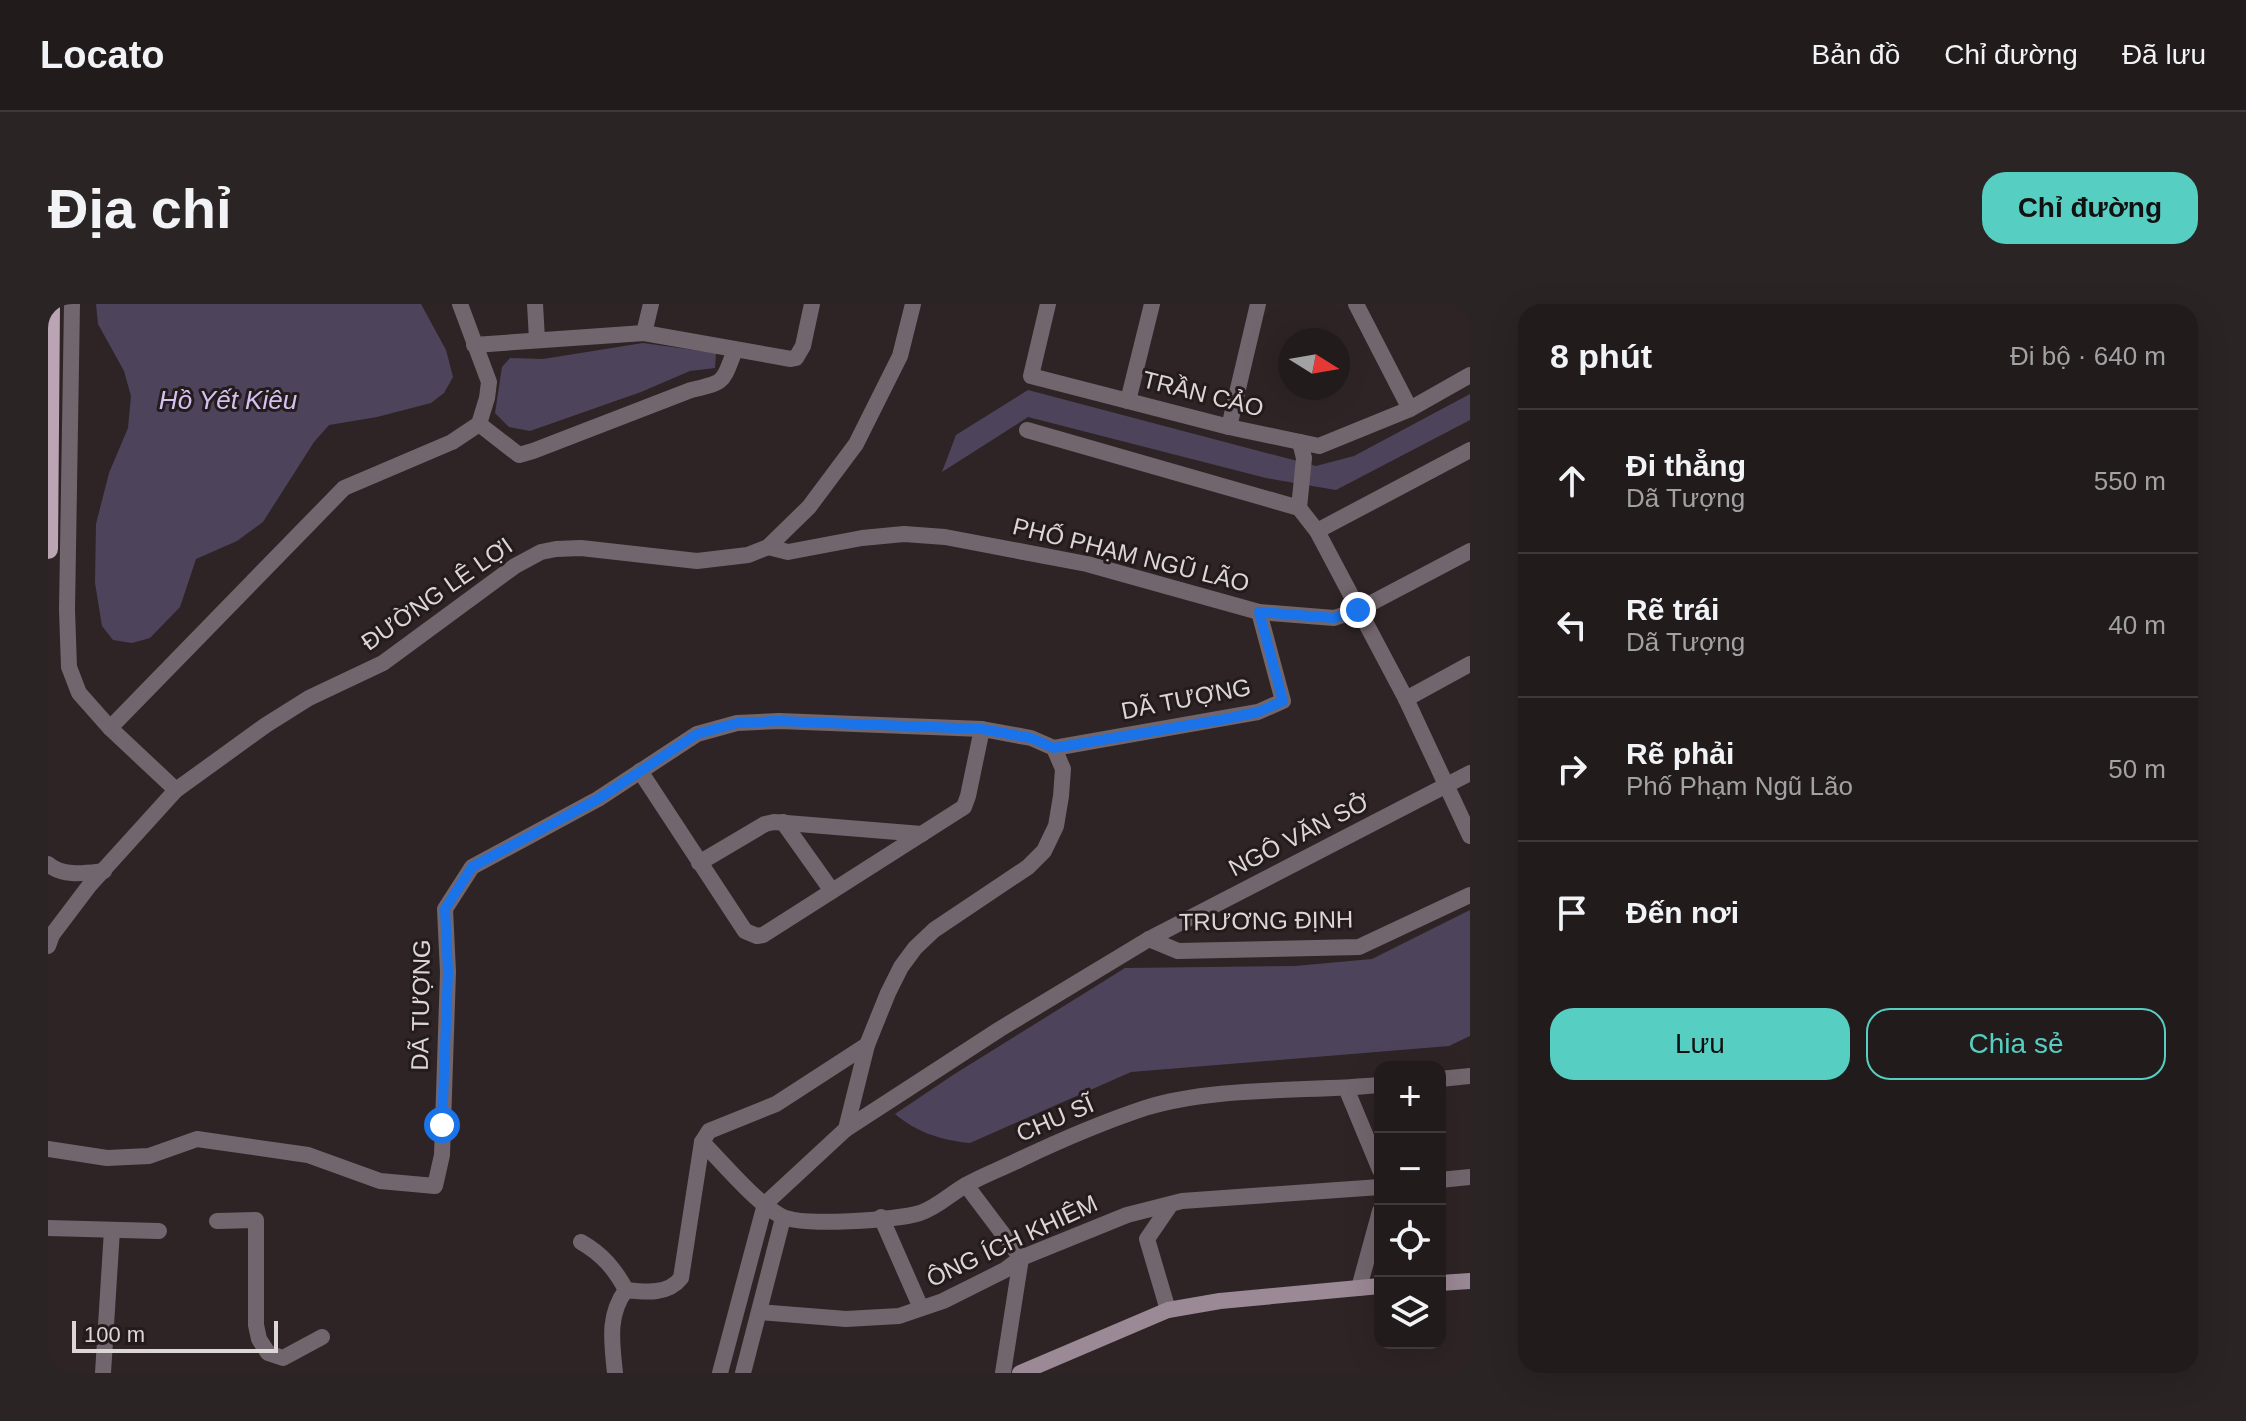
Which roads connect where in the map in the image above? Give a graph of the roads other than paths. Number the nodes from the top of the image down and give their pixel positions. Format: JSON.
{"nodes":[{"id":1,"x":50,"y":304,"type":"edge"},
{"id":2,"x":72,"y":304,"type":"edge"},
{"id":3,"x":460,"y":304,"type":"edge"},
{"id":4,"x":535,"y":304,"type":"edge"},
{"id":5,"x":651,"y":304,"type":"edge"},
{"id":6,"x":812,"y":304,"type":"edge"},
{"id":7,"x":913,"y":304,"type":"edge"},
{"id":8,"x":1048,"y":304,"type":"edge"},
{"id":9,"x":1152,"y":304,"type":"edge"},
{"id":10,"x":1258,"y":304,"type":"edge"},
{"id":11,"x":1356,"y":304,"type":"edge"},
{"id":12,"x":644,"y":333,"type":"junction"},
{"id":13,"x":537,"y":339,"type":"junction"},
{"id":14,"x":474,"y":345,"type":"junction"},
{"id":15,"x":735,"y":350,"type":"junction"},
{"id":16,"x":1470,"y":375,"type":"edge"},
{"id":17,"x":1128,"y":401,"type":"junction"},
{"id":18,"x":1410,"y":409,"type":"junction"},
{"id":19,"x":71,"y":423,"type":"junction"},
{"id":20,"x":479,"y":424,"type":"junction"},
{"id":21,"x":48,"y":425,"type":"edge"},
{"id":22,"x":1229,"y":427,"type":"junction"},
{"id":23,"x":1027,"y":430,"type":"dead end"},
{"id":24,"x":1302,"y":450,"type":"junction"},
{"id":25,"x":1470,"y":450,"type":"edge"},
{"id":26,"x":1300,"y":503,"type":"junction"},
{"id":27,"x":1317,"y":531,"type":"junction"},
{"id":28,"x":768,"y":547,"type":"junction"},
{"id":29,"x":48,"y":549,"type":"edge"},
{"id":30,"x":1470,"y":551,"type":"edge"},
{"id":31,"x":1358,"y":610,"type":"junction"},
{"id":32,"x":1259,"y":612,"type":"junction"},
{"id":33,"x":1470,"y":664,"type":"edge"},
{"id":34,"x":1406,"y":699,"type":"junction"},
{"id":35,"x":110,"y":728,"type":"junction"},
{"id":36,"x":982,"y":729,"type":"junction"},
{"id":37,"x":1054,"y":748,"type":"junction"},
{"id":38,"x":640,"y":771,"type":"junction"},
{"id":39,"x":1470,"y":773,"type":"edge"},
{"id":40,"x":1447,"y":786,"type":"junction"},
{"id":41,"x":176,"y":790,"type":"junction"},
{"id":42,"x":783,"y":822,"type":"junction"},
{"id":43,"x":922,"y":834,"type":"junction"},
{"id":44,"x":1470,"y":836,"type":"edge"},
{"id":45,"x":699,"y":863,"type":"junction"},
{"id":46,"x":48,"y":864,"type":"edge"},
{"id":47,"x":104,"y":871,"type":"junction"},
{"id":48,"x":832,"y":891,"type":"junction"},
{"id":49,"x":1470,"y":895,"type":"edge"},
{"id":50,"x":1149,"y":939,"type":"junction"},
{"id":51,"x":48,"y":946,"type":"edge"},
{"id":52,"x":867,"y":1045,"type":"junction"},
{"id":53,"x":1470,"y":1076,"type":"edge"},
{"id":54,"x":1446,"y":1078,"type":"edge"},
{"id":55,"x":1374,"y":1086,"type":"edge"},
{"id":56,"x":1346,"y":1088,"type":"junction"},
{"id":57,"x":846,"y":1129,"type":"junction"},
{"id":58,"x":702,"y":1142,"type":"junction"},
{"id":59,"x":48,"y":1149,"type":"edge"},
{"id":60,"x":1374,"y":1156,"type":"edge"},
{"id":61,"x":1470,"y":1177,"type":"edge"},
{"id":62,"x":1446,"y":1179,"type":"edge"},
{"id":63,"x":966,"y":1185,"type":"junction"},
{"id":64,"x":1374,"y":1187,"type":"edge"},
{"id":65,"x":765,"y":1204,"type":"junction"},
{"id":66,"x":1171,"y":1204,"type":"junction"},
{"id":67,"x":881,"y":1217,"type":"junction"},
{"id":68,"x":783,"y":1218,"type":"junction"},
{"id":69,"x":217,"y":1221,"type":"dead end"},
{"id":70,"x":48,"y":1228,"type":"edge"},
{"id":71,"x":112,"y":1230,"type":"junction"},
{"id":72,"x":159,"y":1231,"type":"dead end"},
{"id":73,"x":1374,"y":1233,"type":"edge"},
{"id":74,"x":581,"y":1242,"type":"dead end"},
{"id":75,"x":1021,"y":1258,"type":"junction"},
{"id":76,"x":1470,"y":1281,"type":"edge"},
{"id":77,"x":1446,"y":1283,"type":"edge"},
{"id":78,"x":1374,"y":1287,"type":"edge"},
{"id":79,"x":1359,"y":1288,"type":"junction"},
{"id":80,"x":626,"y":1290,"type":"junction"},
{"id":81,"x":921,"y":1308,"type":"junction"},
{"id":82,"x":1168,"y":1310,"type":"junction"},
{"id":83,"x":759,"y":1312,"type":"junction"},
{"id":84,"x":322,"y":1337,"type":"dead end"},
{"id":85,"x":279,"y":1365,"type":"edge"},
{"id":86,"x":103,"y":1373,"type":"edge"},
{"id":87,"x":615,"y":1373,"type":"edge"},
{"id":88,"x":720,"y":1373,"type":"edge"},
{"id":89,"x":743,"y":1373,"type":"edge"},
{"id":90,"x":1003,"y":1373,"type":"edge"},
{"id":91,"x":1020,"y":1373,"type":"edge"}],
"edges":[{"from":1,"to":29,"type":"main road","bridge":true},
{"from":2,"to":19,"type":"street"},
{"from":3,"to":14,"type":"street"},
{"from":4,"to":13,"type":"street"},
{"from":5,"to":12,"type":"street"},
{"from":6,"to":15,"type":"street"},
{"from":7,"to":28,"type":"street","name":"ĐƯỜNG LÊ LỢI"},
{"from":8,"to":17,"type":"street","name":"TRẦN CẢO"},
{"from":9,"to":17,"type":"street"},
{"from":10,"to":22,"type":"street"},
{"from":11,"to":18,"type":"street"},
{"from":12,"to":13,"type":"street"},
{"from":12,"to":15,"type":"street"},
{"from":13,"to":14,"type":"street"},
{"from":14,"to":20,"type":"street"},
{"from":15,"to":20,"type":"street"},
{"from":16,"to":18,"type":"street","name":"TRẦN CẢO"},
{"from":17,"to":22,"type":"street","name":"TRẦN CẢO"},
{"from":18,"to":24,"type":"street","name":"TRẦN CẢO"},
{"from":19,"to":21,"type":"street"},
{"from":19,"to":35,"type":"street"},
{"from":20,"to":35,"type":"street"},
{"from":22,"to":24,"type":"street","name":"TRẦN CẢO"},
{"from":23,"to":26,"type":"street"},
{"from":24,"to":26,"type":"street"},
{"from":25,"to":27,"type":"street"},
{"from":26,"to":27,"type":"street"},
{"from":27,"to":31,"type":"street"},
{"from":28,"to":32,"type":"street","name":"PHỐ PHẠM NGŨ LÃO"},
{"from":28,"to":41,"type":"street","name":"ĐƯỜNG LÊ LỢI"},
{"from":30,"to":31,"type":"street","name":"PHỐ PHẠM NGŨ LÃO"},
{"from":31,"to":32,"type":"street","name":"PHỐ PHẠM NGŨ LÃO"},
{"from":31,"to":34,"type":"street"},
{"from":32,"to":37,"type":"street","name":"DÃ TƯỢNG"},
{"from":33,"to":34,"type":"street"},
{"from":34,"to":40,"type":"street"},
{"from":35,"to":41,"type":"street"},
{"from":36,"to":37,"type":"street","name":"DÃ TƯỢNG"},
{"from":36,"to":38,"type":"street","name":"DÃ TƯỢNG"},
{"from":36,"to":43,"type":"street"},
{"from":37,"to":52,"type":"street"},
{"from":38,"to":45,"type":"street"},
{"from":38,"to":59,"type":"street","name":"DÃ TƯỢNG"},
{"from":39,"to":40,"type":"street","name":"NGÔ VĂN SỞ"},
{"from":40,"to":44,"type":"street"},
{"from":40,"to":50,"type":"street","name":"NGÔ VĂN SỞ"},
{"from":41,"to":47,"type":"street","name":"ĐƯỜNG LÊ LỢI"},
{"from":42,"to":43,"type":"street"},
{"from":42,"to":45,"type":"street"},
{"from":42,"to":48,"type":"street"},
{"from":43,"to":48,"type":"street"},
{"from":45,"to":48,"type":"street"},
{"from":46,"to":47,"type":"street"},
{"from":47,"to":51,"type":"street","name":"ĐƯỜNG LÊ LỢI"},
{"from":49,"to":50,"type":"street","name":"TRƯƠNG ĐỊNH"},
{"from":50,"to":57,"type":"street","name":"NGÔ VĂN SỞ"},
{"from":52,"to":57,"type":"street"},
{"from":52,"to":58,"type":"street"},
{"from":53,"to":54,"type":"street"},
{"from":55,"to":56,"type":"street","name":"CHU SĨ"},
{"from":56,"to":60,"type":"street"},
{"from":56,"to":63,"type":"street","name":"CHU SĨ"},
{"from":57,"to":65,"type":"street"},
{"from":58,"to":65,"type":"street"},
{"from":58,"to":80,"type":"street"},
{"from":61,"to":62,"type":"street"},
{"from":63,"to":67,"type":"street","name":"CHU SĨ"},
{"from":63,"to":75,"type":"street"},
{"from":64,"to":66,"type":"street","name":"ÔNG ÍCH KHIÊM"},
{"from":65,"to":68,"type":"street"},
{"from":65,"to":88,"type":"street"},
{"from":66,"to":75,"type":"street","name":"ÔNG ÍCH KHIÊM"},
{"from":66,"to":82,"type":"street"},
{"from":67,"to":68,"type":"street","name":"CHU SĨ"},
{"from":67,"to":81,"type":"street"},
{"from":68,"to":83,"type":"street"},
{"from":69,"to":85,"type":"street"},
{"from":70,"to":71,"type":"street"},
{"from":71,"to":72,"type":"street"},
{"from":71,"to":86,"type":"street"},
{"from":73,"to":79,"type":"street"},
{"from":74,"to":80,"type":"street"},
{"from":75,"to":81,"type":"street","name":"ÔNG ÍCH KHIÊM"},
{"from":75,"to":90,"type":"street"},
{"from":76,"to":77,"type":"main road"},
{"from":78,"to":79,"type":"main road"},
{"from":79,"to":82,"type":"main road"},
{"from":80,"to":87,"type":"street"},
{"from":81,"to":83,"type":"street","name":"ÔNG ÍCH KHIÊM"},
{"from":82,"to":91,"type":"main road"},
{"from":83,"to":89,"type":"street"},
{"from":84,"to":85,"type":"street"}]}
